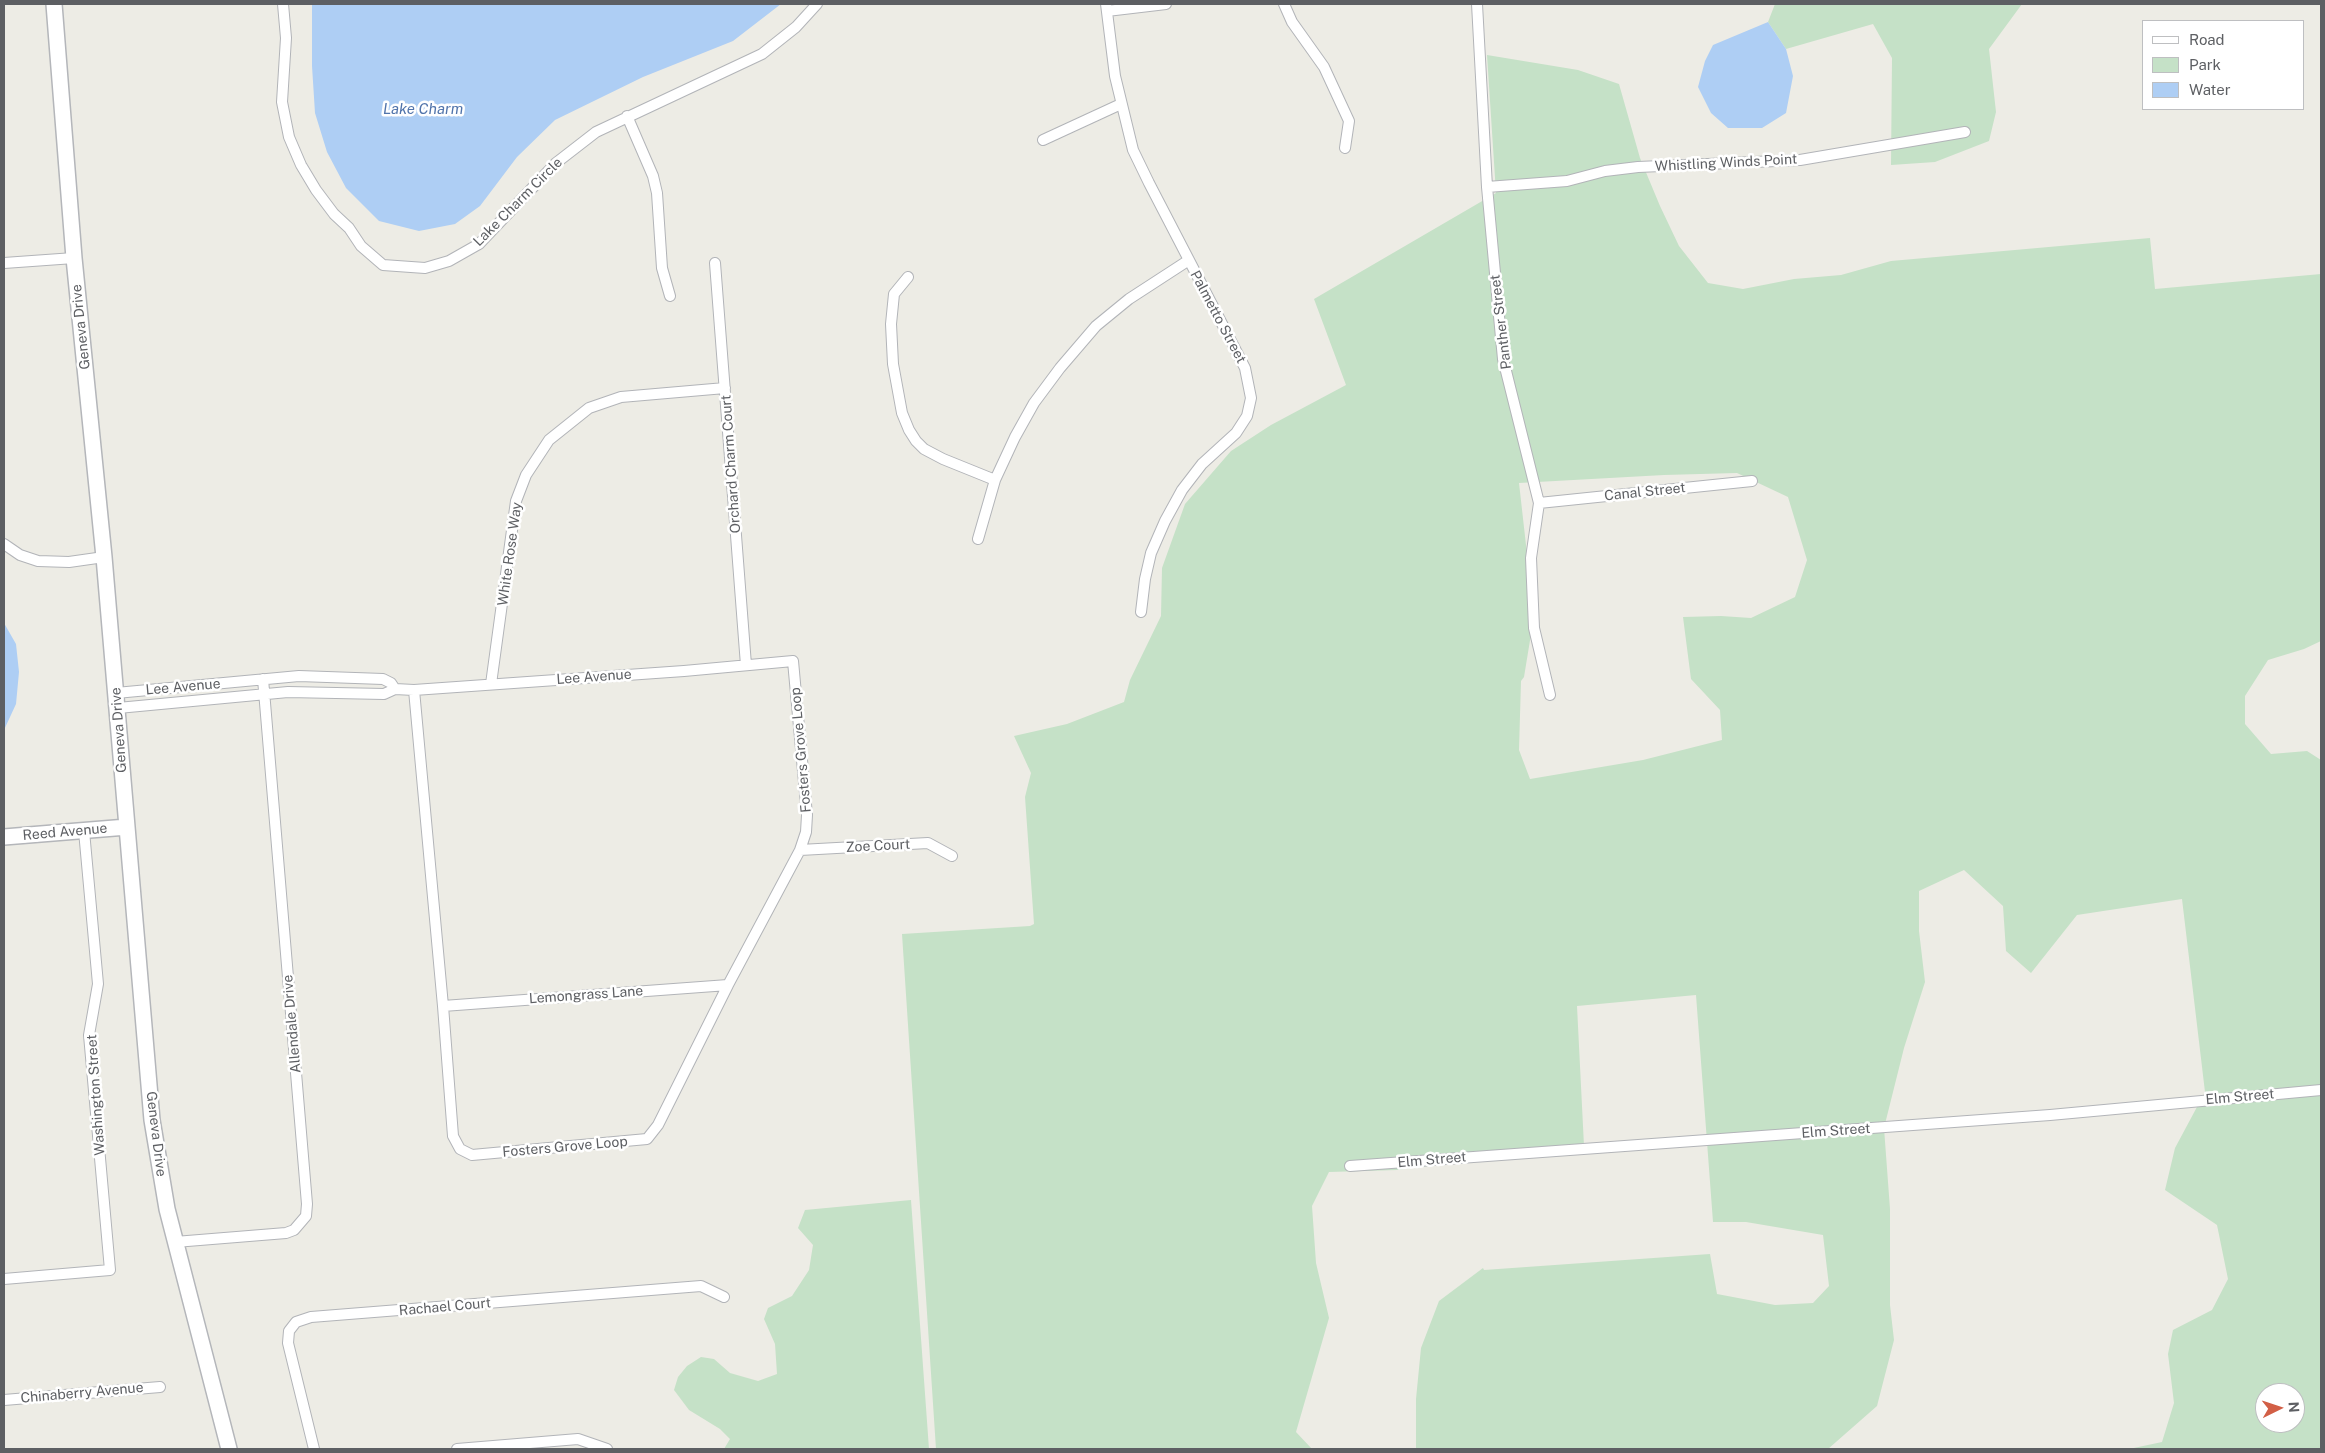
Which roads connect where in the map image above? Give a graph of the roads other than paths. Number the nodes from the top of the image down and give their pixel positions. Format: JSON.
{"nodes":[{"id":1,"x":54,"y":4,"type":"edge"},
{"id":2,"x":283,"y":4,"type":"edge"},
{"id":3,"x":817,"y":4,"type":"edge"},
{"id":4,"x":1166,"y":4,"type":"edge"},
{"id":5,"x":1284,"y":4,"type":"edge"},
{"id":6,"x":1477,"y":4,"type":"edge"},
{"id":7,"x":1106,"y":7,"type":"edge"},
{"id":8,"x":1120,"y":104,"type":"junction"},
{"id":9,"x":627,"y":116,"type":"junction"},
{"id":10,"x":1965,"y":132,"type":"dead end"},
{"id":11,"x":1043,"y":140,"type":"dead end"},
{"id":12,"x":1345,"y":148,"type":"dead end"},
{"id":13,"x":1487,"y":187,"type":"junction"},
{"id":14,"x":74,"y":258,"type":"junction"},
{"id":15,"x":1189,"y":260,"type":"junction"},
{"id":16,"x":715,"y":263,"type":"dead end"},
{"id":17,"x":4,"y":264,"type":"edge"},
{"id":18,"x":908,"y":277,"type":"dead end"},
{"id":19,"x":670,"y":296,"type":"dead end"},
{"id":20,"x":725,"y":388,"type":"junction"},
{"id":21,"x":995,"y":480,"type":"junction"},
{"id":22,"x":1752,"y":481,"type":"dead end"},
{"id":23,"x":1539,"y":503,"type":"junction"},
{"id":24,"x":978,"y":539,"type":"dead end"},
{"id":25,"x":4,"y":544,"type":"edge"},
{"id":26,"x":104,"y":557,"type":"junction"},
{"id":27,"x":1141,"y":612,"type":"dead end"},
{"id":28,"x":793,"y":661,"type":"joint"},
{"id":29,"x":746,"y":665,"type":"junction"},
{"id":30,"x":263,"y":679,"type":"junction"},
{"id":31,"x":491,"y":684,"type":"junction"},
{"id":32,"x":395,"y":689,"type":"junction"},
{"id":33,"x":414,"y":690,"type":"junction"},
{"id":34,"x":116,"y":693,"type":"junction"},
{"id":35,"x":264,"y":694,"type":"junction"},
{"id":36,"x":1550,"y":695,"type":"dead end"},
{"id":37,"x":118,"y":708,"type":"junction"},
{"id":38,"x":127,"y":827,"type":"junction"},
{"id":39,"x":84,"y":831,"type":"junction"},
{"id":40,"x":4,"y":837,"type":"edge"},
{"id":41,"x":800,"y":850,"type":"junction"},
{"id":42,"x":952,"y":856,"type":"dead end"},
{"id":43,"x":728,"y":985,"type":"junction"},
{"id":44,"x":444,"y":1006,"type":"junction"},
{"id":45,"x":2321,"y":1090,"type":"edge"},
{"id":46,"x":1350,"y":1166,"type":"dead end"},
{"id":47,"x":175,"y":1242,"type":"junction"},
{"id":48,"x":4,"y":1279,"type":"edge"},
{"id":49,"x":724,"y":1297,"type":"dead end"},
{"id":50,"x":160,"y":1387,"type":"dead end"},
{"id":51,"x":4,"y":1400,"type":"edge"},
{"id":52,"x":229,"y":1449,"type":"edge"},
{"id":53,"x":314,"y":1449,"type":"edge"},
{"id":54,"x":457,"y":1449,"type":"edge"},
{"id":55,"x":606,"y":1449,"type":"edge"}],
"edges":[{"from":1,"to":14,"type":"main road","name":"Geneva Drive"},
{"from":2,"to":9,"type":"street","name":"Lake Charm Circle"},
{"from":3,"to":9,"type":"street","name":"Lake Charm Circle"},
{"from":4,"to":7,"type":"street"},
{"from":5,"to":12,"type":"street"},
{"from":6,"to":13,"type":"street","name":"Panther Street"},
{"from":7,"to":8,"type":"street","name":"Palmetto Street"},
{"from":8,"to":11,"type":"street"},
{"from":8,"to":15,"type":"street","name":"Palmetto Street"},
{"from":9,"to":19,"type":"street"},
{"from":10,"to":13,"type":"street","name":"Whistling Winds Point"},
{"from":13,"to":23,"type":"street","name":"Panther Street"},
{"from":14,"to":17,"type":"street"},
{"from":14,"to":26,"type":"main road","name":"Geneva Drive"},
{"from":15,"to":21,"type":"street"},
{"from":15,"to":27,"type":"street","name":"Palmetto Street"},
{"from":16,"to":20,"type":"street","name":"Orchard Charm Court"},
{"from":18,"to":21,"type":"street"},
{"from":20,"to":29,"type":"street","name":"Orchard Charm Court"},
{"from":20,"to":31,"type":"street","name":"White Rose Way"},
{"from":21,"to":24,"type":"street"},
{"from":22,"to":23,"type":"street","name":"Canal Street"},
{"from":23,"to":36,"type":"street","name":"Panther Street"},
{"from":25,"to":26,"type":"street"},
{"from":26,"to":34,"type":"main road","name":"Geneva Drive"},
{"from":28,"to":29,"type":"street","name":"Lee Avenue"},
{"from":28,"to":41,"type":"street","name":"Fosters Grove Loop"},
{"from":29,"to":31,"type":"street","name":"Lee Avenue"},
{"from":30,"to":32,"type":"street","name":"Lee Avenue"},
{"from":30,"to":34,"type":"street","name":"Lee Avenue"},
{"from":30,"to":35,"type":"street"},
{"from":31,"to":33,"type":"street","name":"Lee Avenue"},
{"from":32,"to":33,"type":"street","name":"Lee Avenue"},
{"from":32,"to":35,"type":"street","name":"Lee Avenue"},
{"from":33,"to":44,"type":"street","name":"Fosters Grove Loop"},
{"from":34,"to":37,"type":"main road","name":"Geneva Drive"},
{"from":35,"to":37,"type":"street","name":"Lee Avenue"},
{"from":35,"to":47,"type":"street","name":"Allendale Drive"},
{"from":37,"to":38,"type":"main road","name":"Geneva Drive"},
{"from":38,"to":39,"type":"main road","name":"Reed Avenue"},
{"from":38,"to":47,"type":"main road","name":"Geneva Drive"},
{"from":39,"to":40,"type":"main road","name":"Reed Avenue"},
{"from":39,"to":48,"type":"street","name":"Washington Street"},
{"from":41,"to":42,"type":"street","name":"Zoe Court"},
{"from":41,"to":43,"type":"street","name":"Fosters Grove Loop"},
{"from":43,"to":44,"type":"street","name":"Lemongrass Lane"},
{"from":43,"to":44,"type":"street","name":"Fosters Grove Loop"},
{"from":45,"to":46,"type":"street","name":"Elm Street"},
{"from":47,"to":52,"type":"main road","name":"Geneva Drive"},
{"from":49,"to":53,"type":"street","name":"Rachael Court"},
{"from":50,"to":51,"type":"street","name":"Chinaberry Avenue"},
{"from":54,"to":55,"type":"street"}]}
